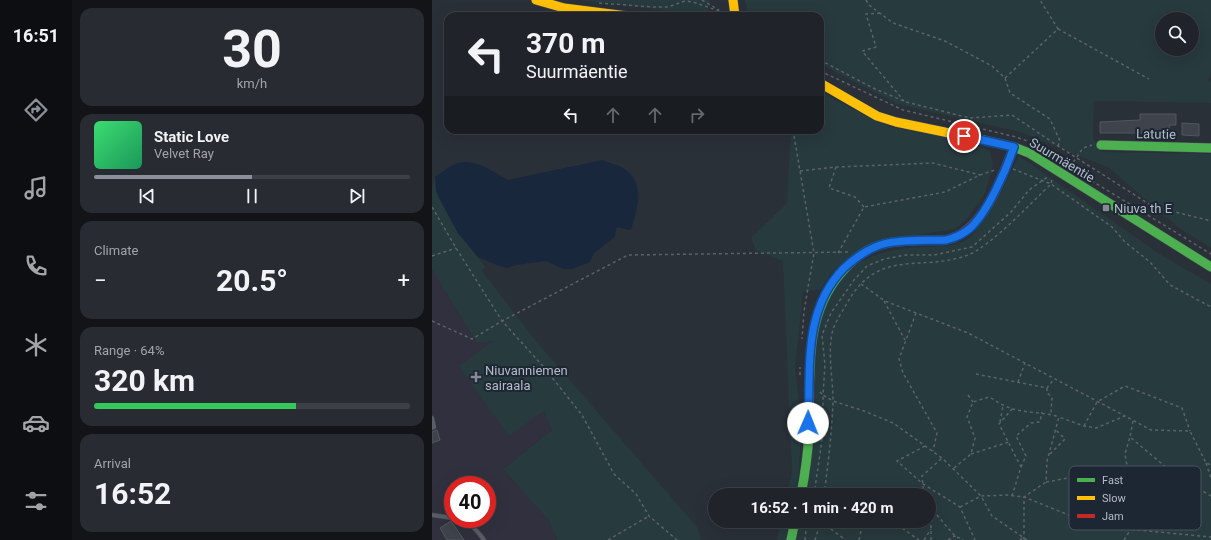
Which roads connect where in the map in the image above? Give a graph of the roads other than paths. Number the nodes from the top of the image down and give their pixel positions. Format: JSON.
{"nodes":[{"id":1,"x":536,"y":0,"type":"edge"},
{"id":2,"x":733,"y":0,"type":"edge"},
{"id":3,"x":596,"y":12,"type":"edge"},
{"id":4,"x":734,"y":12,"type":"edge"},
{"id":5,"x":824,"y":84,"type":"edge"},
{"id":6,"x":1101,"y":146,"type":"road end"},
{"id":7,"x":1014,"y":147,"type":"junction"},
{"id":8,"x":1211,"y":148,"type":"edge"},
{"id":9,"x":1211,"y":267,"type":"edge"},
{"id":10,"x":432,"y":418,"type":"edge"},
{"id":11,"x":432,"y":428,"type":"edge"},
{"id":12,"x":802,"y":488,"type":"edge"},
{"id":13,"x":432,"y":515,"type":"edge"},
{"id":14,"x":444,"y":517,"type":"edge"},
{"id":15,"x":476,"y":528,"type":"edge"},
{"id":16,"x":794,"y":528,"type":"edge"},
{"id":17,"x":484,"y":540,"type":"edge"},
{"id":18,"x":791,"y":540,"type":"edge"}],
"edges":[{"from":1,"to":3,"type":"street"},
{"from":2,"to":4,"type":"street"},
{"from":5,"to":7,"type":"street","name":"Suurmäentie"},
{"from":6,"to":8,"type":"street","name":"Latutie"},
{"from":7,"to":9,"type":"street","name":"Suurmäentie"},
{"from":7,"to":12,"type":"street"},
{"from":10,"to":11,"type":"lane"},
{"from":13,"to":14,"type":"lane"},
{"from":15,"to":17,"type":"lane"},
{"from":16,"to":18,"type":"street"}]}
